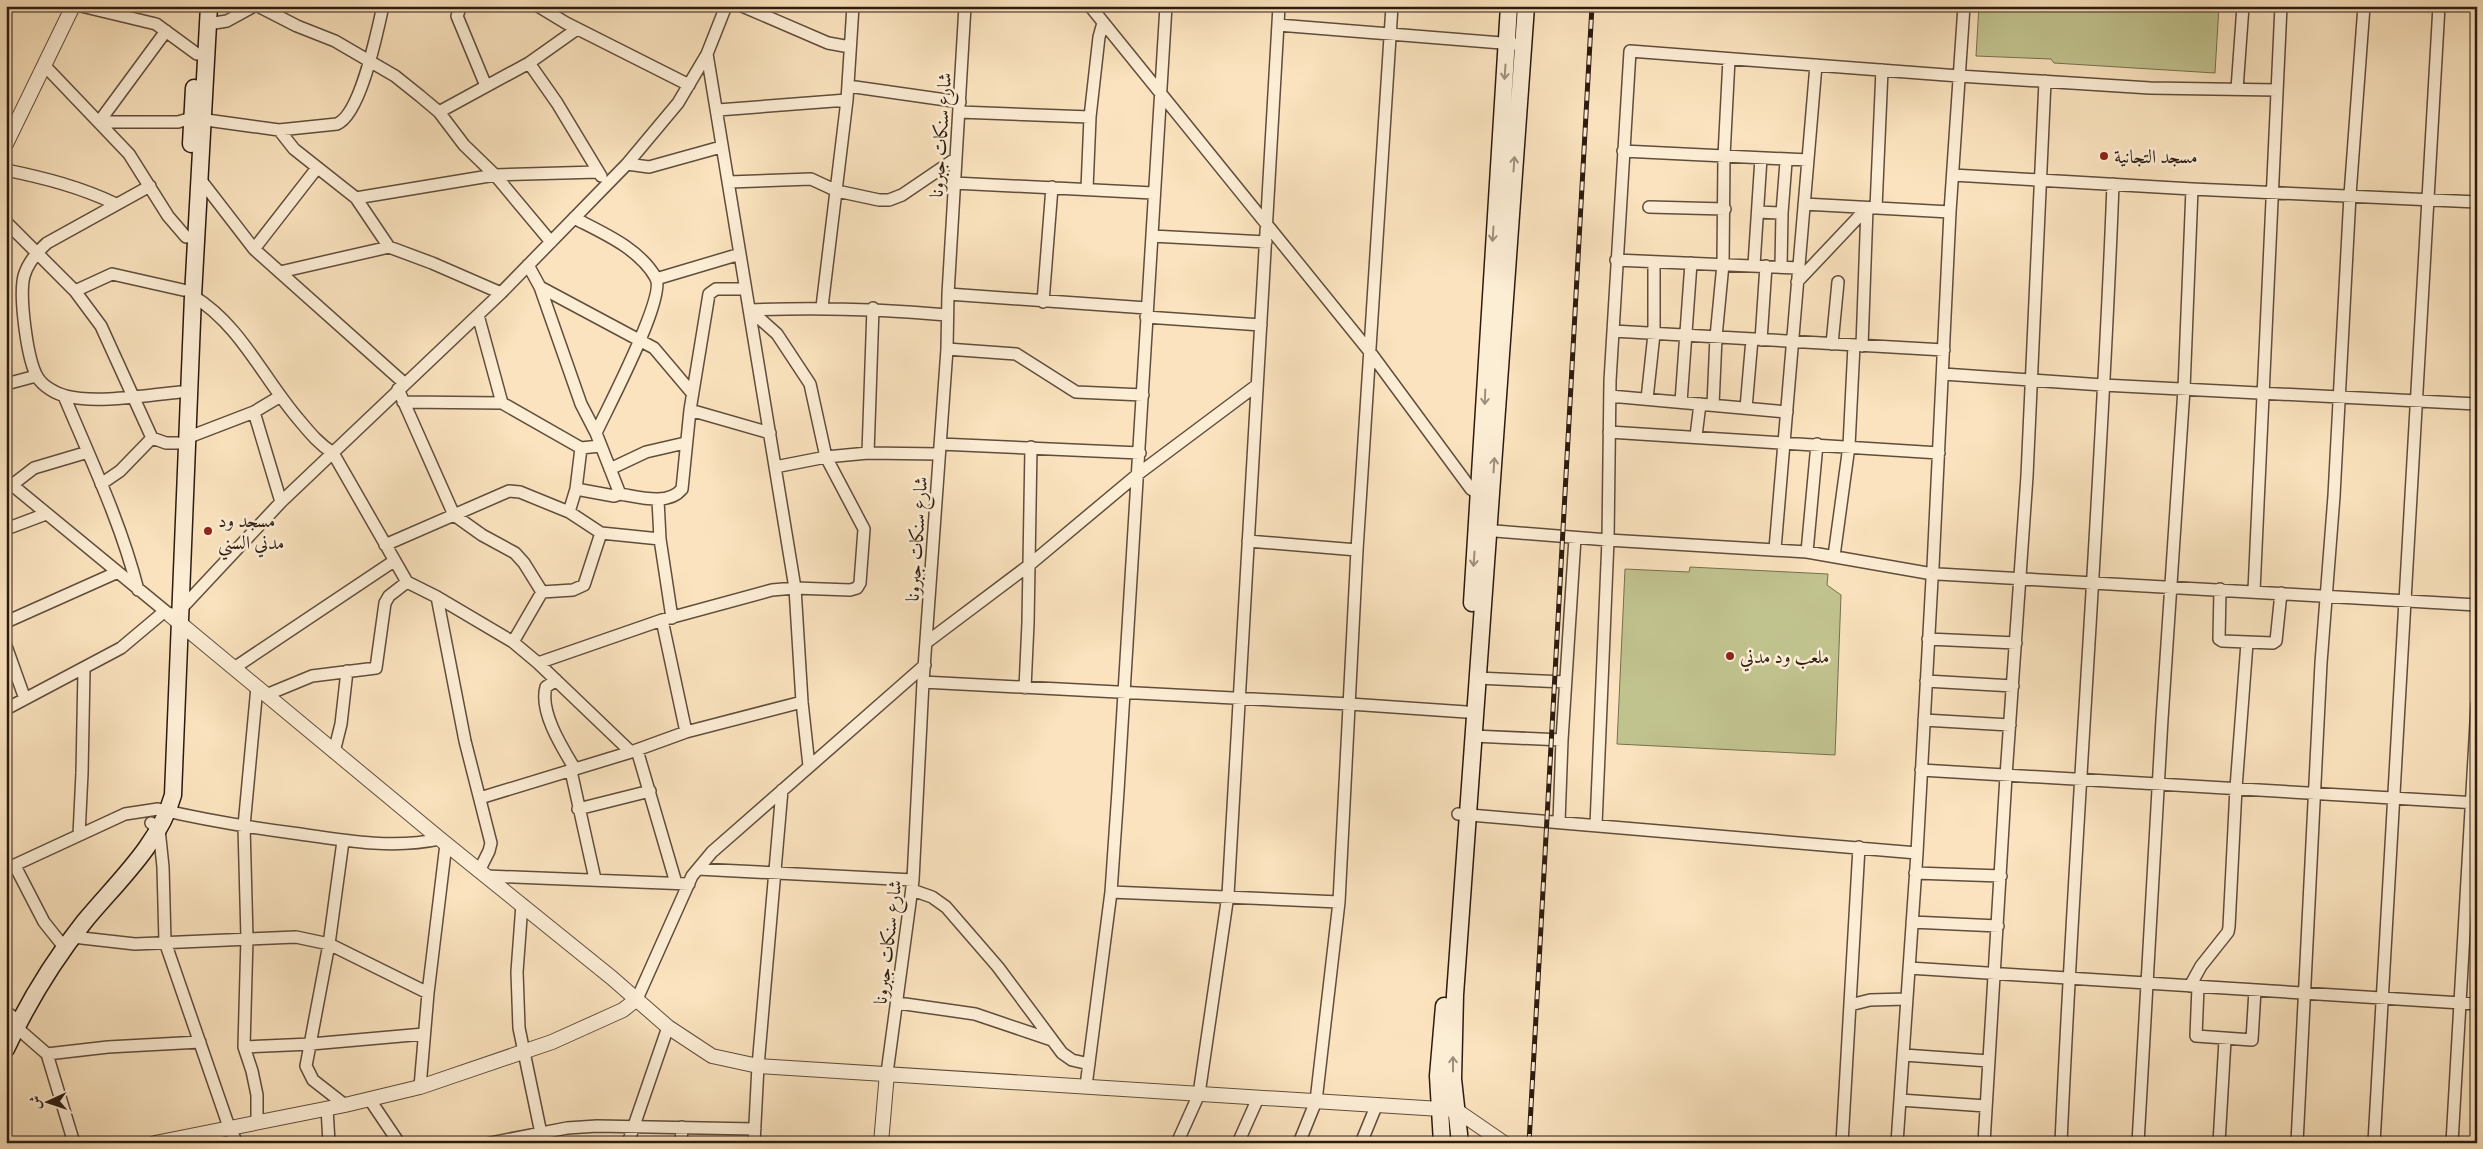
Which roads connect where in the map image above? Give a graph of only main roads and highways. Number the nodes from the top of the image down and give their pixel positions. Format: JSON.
{"nodes":[{"id":1,"x":199,"y":6,"type":"edge"},
{"id":2,"x":209,"y":6,"type":"edge"},
{"id":3,"x":1509,"y":6,"type":"edge"},
{"id":4,"x":1526,"y":6,"type":"edge"},
{"id":5,"x":1515,"y":44,"type":"junction"},
{"id":6,"x":198,"y":119,"type":"junction"},
{"id":7,"x":188,"y":293,"type":"junction"},
{"id":8,"x":183,"y":440,"type":"junction"},
{"id":9,"x":1483,"y":530,"type":"junction"},
{"id":10,"x":1463,"y":814,"type":"junction"},
{"id":11,"x":10,"y":1021,"type":"edge"},
{"id":12,"x":6,"y":1049,"type":"edge"},
{"id":13,"x":1460,"y":1138,"type":"edge"},
{"id":14,"x":1440,"y":1141,"type":"edge"}],
"edges":[{"from":1,"to":6,"type":"main road"},
{"from":2,"to":6,"type":"main road"},
{"from":3,"to":5,"type":"main road"},
{"from":4,"to":5,"type":"main road"},
{"from":5,"to":9,"type":"main road"},
{"from":6,"to":7,"type":"main road"},
{"from":6,"to":7,"type":"main road"},
{"from":7,"to":8,"type":"main road"},
{"from":7,"to":8,"type":"main road"},
{"from":8,"to":11,"type":"main road"},
{"from":9,"to":10,"type":"main road","one_way":true},
{"from":9,"to":10,"type":"main road"},
{"from":13,"to":10,"type":"main road","one_way":true},
{"from":10,"to":14,"type":"main road"},
{"from":11,"to":12,"type":"main road"}]}
